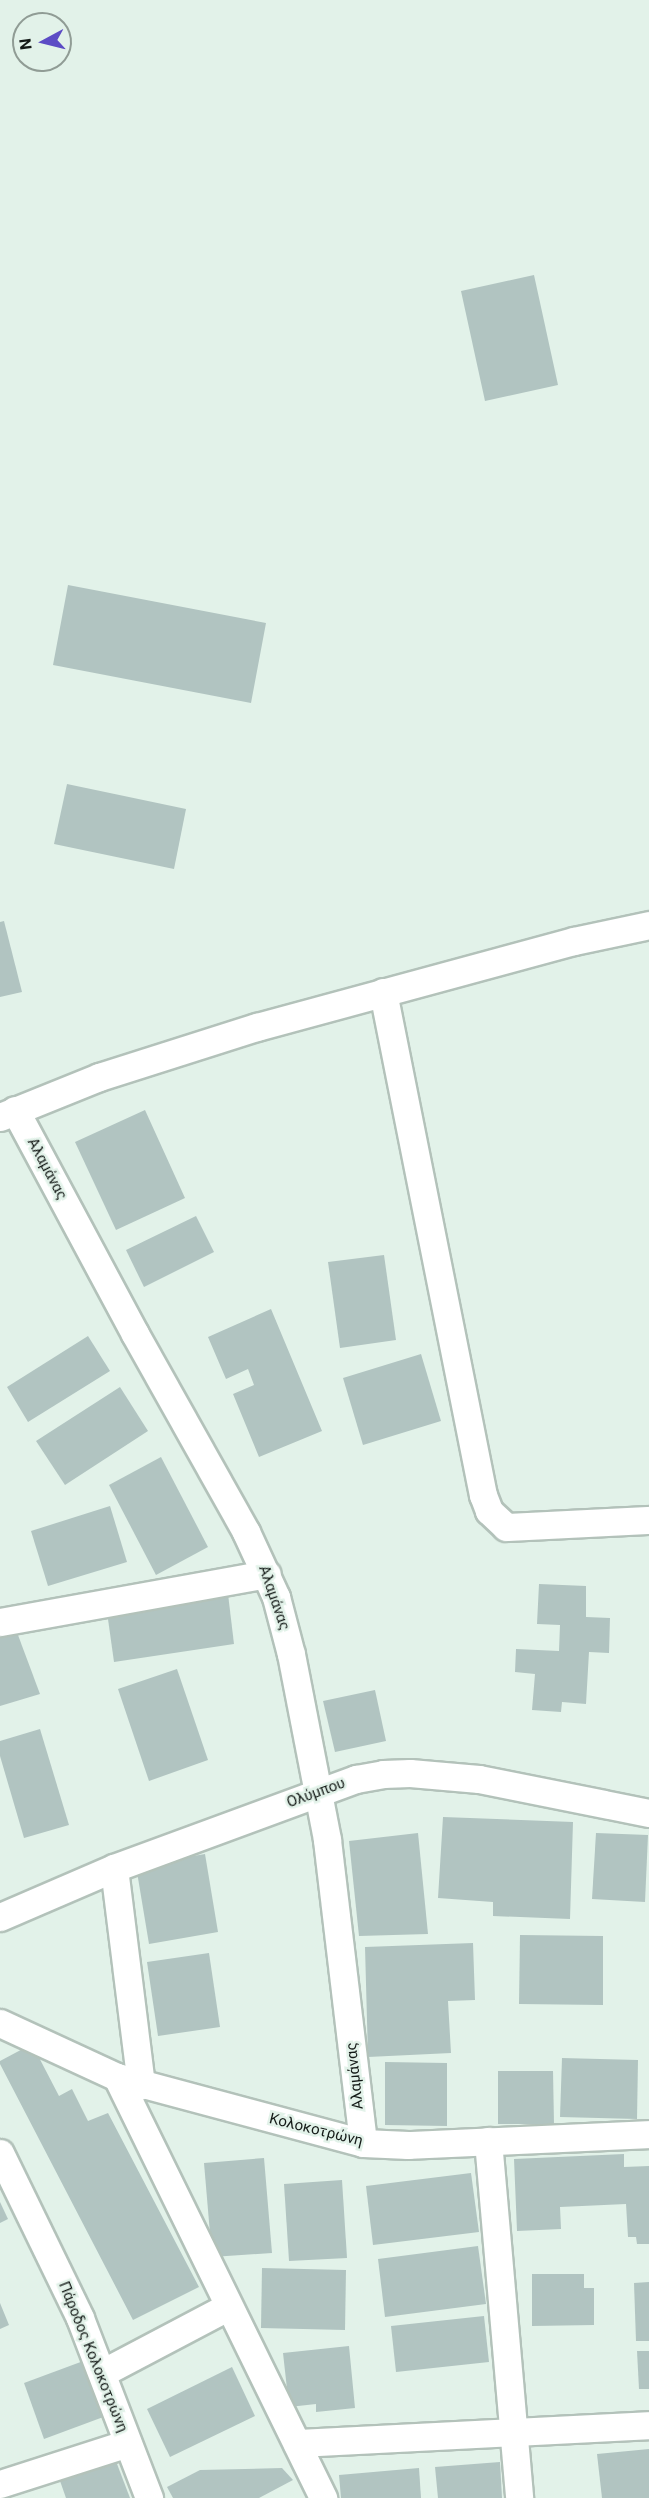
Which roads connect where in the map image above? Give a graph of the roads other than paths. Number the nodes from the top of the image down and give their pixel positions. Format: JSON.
{"nodes":[{"id":1,"x":649,"y":925,"type":"edge"},
{"id":2,"x":383,"y":992,"type":"junction"},
{"id":3,"x":8,"y":1113,"type":"edge"},
{"id":4,"x":649,"y":1520,"type":"edge"},
{"id":5,"x":267,"y":1574,"type":"junction"},
{"id":6,"x":0,"y":1622,"type":"edge"},
{"id":7,"x":318,"y":1792,"type":"junction"},
{"id":8,"x":649,"y":1813,"type":"edge"},
{"id":9,"x":114,"y":1868,"type":"junction"},
{"id":10,"x":0,"y":1917,"type":"edge"},
{"id":11,"x":0,"y":2024,"type":"edge"},
{"id":12,"x":129,"y":2081,"type":"junction"},
{"id":13,"x":649,"y":2133,"type":"edge"},
{"id":14,"x":488,"y":2141,"type":"junction"},
{"id":15,"x":363,"y":2143,"type":"junction"},
{"id":16,"x":0,"y":2153,"type":"edge"},
{"id":17,"x":227,"y":2307,"type":"junction"},
{"id":18,"x":102,"y":2373,"type":"junction"},
{"id":19,"x":649,"y":2425,"type":"edge"},
{"id":20,"x":513,"y":2432,"type":"junction"},
{"id":21,"x":128,"y":2443,"type":"junction"},
{"id":22,"x":297,"y":2443,"type":"junction"},
{"id":23,"x":0,"y":2484,"type":"edge"},
{"id":24,"x":149,"y":2498,"type":"edge"},
{"id":25,"x":323,"y":2498,"type":"edge"},
{"id":26,"x":519,"y":2498,"type":"edge"}],
"edges":[{"from":1,"to":2,"type":"street"},
{"from":2,"to":3,"type":"street"},
{"from":2,"to":4,"type":"street"},
{"from":3,"to":5,"type":"street","name":"Αλαμάνας"},
{"from":5,"to":6,"type":"street"},
{"from":5,"to":7,"type":"street","name":"Αλαμάνας"},
{"from":7,"to":8,"type":"street","name":"Ολύμπου"},
{"from":7,"to":9,"type":"street","name":"Ολύμπου"},
{"from":7,"to":15,"type":"street","name":"Αλαμάνας"},
{"from":9,"to":10,"type":"street","name":"Ολύμπου"},
{"from":9,"to":12,"type":"street"},
{"from":11,"to":12,"type":"street","name":"Κολοκοτρώνη"},
{"from":12,"to":15,"type":"street","name":"Κολοκοτρώνη"},
{"from":12,"to":17,"type":"street"},
{"from":13,"to":14,"type":"street","name":"Κολοκοτρώνη"},
{"from":14,"to":15,"type":"street","name":"Κολοκοτρώνη"},
{"from":14,"to":20,"type":"street"},
{"from":16,"to":18,"type":"street","name":"Πάροδος Κολοκοτρώνη"},
{"from":17,"to":18,"type":"street"},
{"from":17,"to":22,"type":"street"},
{"from":18,"to":21,"type":"street","name":"Πάροδος Κολοκοτρώνη"},
{"from":19,"to":20,"type":"street"},
{"from":20,"to":22,"type":"street"},
{"from":20,"to":26,"type":"street"},
{"from":21,"to":23,"type":"street"},
{"from":21,"to":24,"type":"street","name":"Πάροδος Κολοκοτρώνη"},
{"from":22,"to":25,"type":"street"}]}
